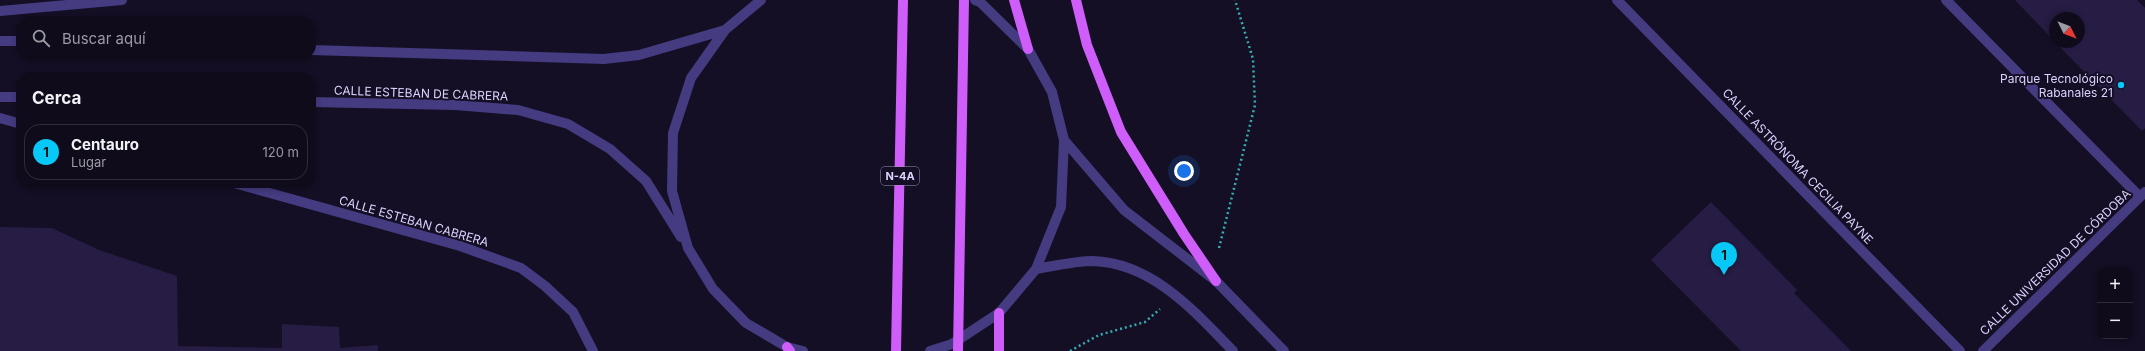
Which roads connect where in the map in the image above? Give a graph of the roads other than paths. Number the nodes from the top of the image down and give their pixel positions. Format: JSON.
{"nodes":[{"id":1,"x":122,"y":0,"type":"edge"},
{"id":2,"x":761,"y":0,"type":"edge"},
{"id":3,"x":903,"y":0,"type":"edge"},
{"id":4,"x":964,"y":0,"type":"edge"},
{"id":5,"x":975,"y":0,"type":"edge"},
{"id":6,"x":1014,"y":0,"type":"edge"},
{"id":7,"x":1076,"y":0,"type":"edge"},
{"id":8,"x":1617,"y":0,"type":"edge"},
{"id":9,"x":1946,"y":0,"type":"edge"},
{"id":10,"x":0,"y":11,"type":"edge"},
{"id":11,"x":725,"y":30,"type":"junction"},
{"id":12,"x":0,"y":41,"type":"edge"},
{"id":13,"x":16,"y":42,"type":"edge"},
{"id":14,"x":1028,"y":49,"type":"junction"},
{"id":15,"x":316,"y":50,"type":"edge"},
{"id":16,"x":0,"y":97,"type":"edge"},
{"id":17,"x":16,"y":97,"type":"edge"},
{"id":18,"x":316,"y":102,"type":"edge"},
{"id":19,"x":0,"y":118,"type":"edge"},
{"id":20,"x":16,"y":123,"type":"edge"},
{"id":21,"x":1064,"y":140,"type":"junction"},
{"id":22,"x":252,"y":188,"type":"edge"},
{"id":23,"x":2142,"y":195,"type":"edge"},
{"id":24,"x":688,"y":248,"type":"junction"},
{"id":25,"x":1036,"y":269,"type":"junction"},
{"id":26,"x":1216,"y":281,"type":"junction"},
{"id":27,"x":999,"y":313,"type":"junction"},
{"id":28,"x":789,"y":349,"type":"edge"},
{"id":29,"x":594,"y":351,"type":"edge"},
{"id":30,"x":803,"y":351,"type":"edge"},
{"id":31,"x":896,"y":351,"type":"edge"},
{"id":32,"x":930,"y":351,"type":"edge"},
{"id":33,"x":958,"y":351,"type":"edge"},
{"id":34,"x":999,"y":351,"type":"edge"},
{"id":35,"x":1233,"y":351,"type":"edge"},
{"id":36,"x":1284,"y":351,"type":"edge"},
{"id":37,"x":1960,"y":351,"type":"edge"},
{"id":38,"x":1983,"y":351,"type":"edge"}],
"edges":[{"from":1,"to":10,"type":"street"},
{"from":2,"to":11,"type":"street"},
{"from":3,"to":31,"type":"main road","number":"N-4A"},
{"from":4,"to":33,"type":"main road","bridge":true},
{"from":5,"to":14,"type":"street"},
{"from":6,"to":14,"type":"main road"},
{"from":7,"to":26,"type":"main road"},
{"from":8,"to":37,"type":"street","name":"CALLE ASTRÓNOMA CECILIA PAYNE"},
{"from":9,"to":23,"type":"street"},
{"from":11,"to":15,"type":"street"},
{"from":11,"to":24,"type":"street"},
{"from":12,"to":13,"type":"street"},
{"from":14,"to":21,"type":"street"},
{"from":16,"to":17,"type":"street"},
{"from":18,"to":24,"type":"street","name":"CALLE ESTEBAN DE CABRERA"},
{"from":19,"to":20,"type":"street"},
{"from":21,"to":25,"type":"street"},
{"from":21,"to":26,"type":"street"},
{"from":22,"to":29,"type":"street","name":"CALLE ESTEBAN CABRERA"},
{"from":23,"to":38,"type":"street","name":"CALLE UNIVERSIDAD DE CÓRDOBA"},
{"from":24,"to":28,"type":"street"},
{"from":25,"to":27,"type":"street"},
{"from":25,"to":35,"type":"street"},
{"from":26,"to":36,"type":"street"},
{"from":27,"to":32,"type":"street"},
{"from":27,"to":34,"type":"main road"},
{"from":28,"to":30,"type":"street"}]}
